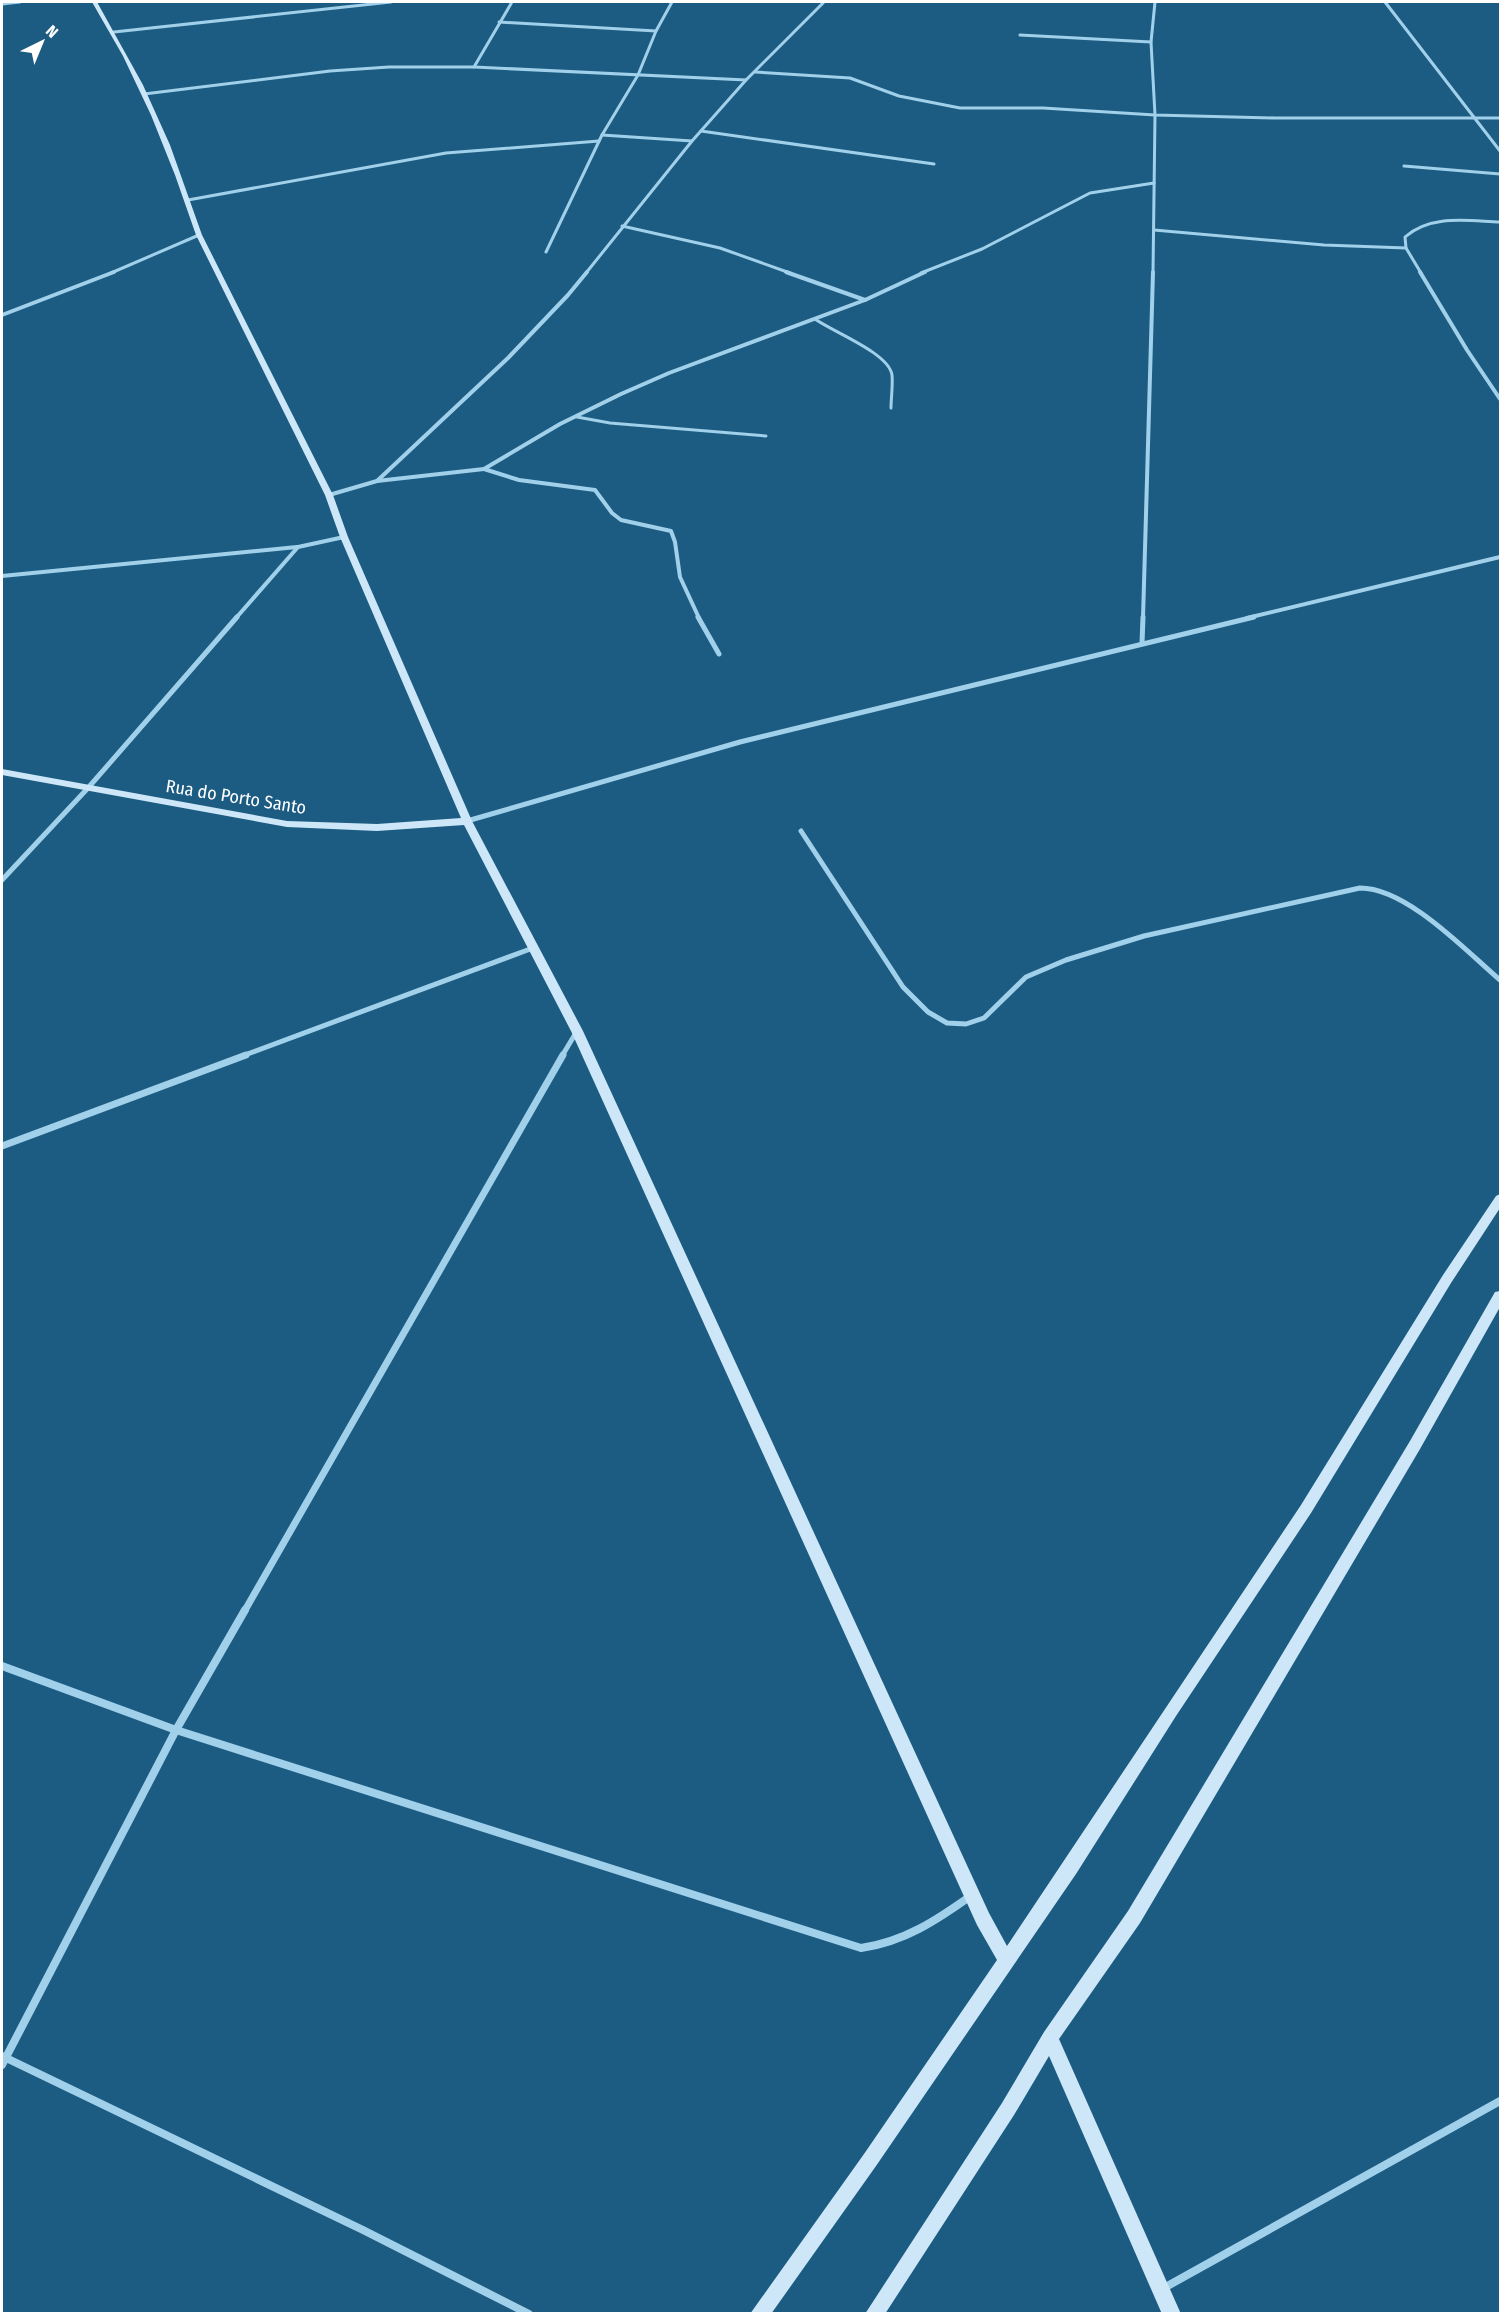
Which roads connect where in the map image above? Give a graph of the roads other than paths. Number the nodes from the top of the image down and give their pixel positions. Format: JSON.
{"nodes":[{"id":1,"x":20,"y":2,"type":"edge"},
{"id":2,"x":94,"y":2,"type":"edge"},
{"id":3,"x":391,"y":2,"type":"edge"},
{"id":4,"x":512,"y":2,"type":"edge"},
{"id":5,"x":672,"y":2,"type":"edge"},
{"id":6,"x":824,"y":2,"type":"edge"},
{"id":7,"x":1155,"y":2,"type":"edge"},
{"id":8,"x":1385,"y":2,"type":"edge"},
{"id":9,"x":2,"y":4,"type":"edge"},
{"id":10,"x":499,"y":22,"type":"junction"},
{"id":11,"x":656,"y":31,"type":"junction"},
{"id":12,"x":114,"y":32,"type":"junction"},
{"id":13,"x":1020,"y":34,"type":"dead end"},
{"id":14,"x":1151,"y":42,"type":"junction"},
{"id":15,"x":474,"y":67,"type":"junction"},
{"id":16,"x":755,"y":72,"type":"junction"},
{"id":17,"x":638,"y":75,"type":"junction"},
{"id":18,"x":746,"y":80,"type":"junction"},
{"id":19,"x":144,"y":94,"type":"junction"},
{"id":20,"x":1155,"y":115,"type":"junction"},
{"id":21,"x":1475,"y":118,"type":"junction"},
{"id":22,"x":1500,"y":118,"type":"edge"},
{"id":23,"x":701,"y":131,"type":"junction"},
{"id":24,"x":602,"y":135,"type":"junction"},
{"id":25,"x":599,"y":141,"type":"junction"},
{"id":26,"x":692,"y":141,"type":"junction"},
{"id":27,"x":1500,"y":151,"type":"edge"},
{"id":28,"x":934,"y":164,"type":"dead end"},
{"id":29,"x":1404,"y":166,"type":"dead end"},
{"id":30,"x":1500,"y":174,"type":"edge"},
{"id":31,"x":1154,"y":183,"type":"junction"},
{"id":32,"x":188,"y":200,"type":"junction"},
{"id":33,"x":1500,"y":222,"type":"edge"},
{"id":34,"x":622,"y":226,"type":"junction"},
{"id":35,"x":1154,"y":231,"type":"junction"},
{"id":36,"x":200,"y":235,"type":"junction"},
{"id":37,"x":1406,"y":248,"type":"junction"},
{"id":38,"x":546,"y":252,"type":"dead end"},
{"id":39,"x":865,"y":300,"type":"junction"},
{"id":40,"x":2,"y":315,"type":"edge"},
{"id":41,"x":815,"y":319,"type":"junction"},
{"id":42,"x":1500,"y":399,"type":"edge"},
{"id":43,"x":891,"y":408,"type":"dead end"},
{"id":44,"x":577,"y":417,"type":"junction"},
{"id":45,"x":766,"y":436,"type":"dead end"},
{"id":46,"x":483,"y":469,"type":"junction"},
{"id":47,"x":377,"y":482,"type":"junction"},
{"id":48,"x":329,"y":495,"type":"junction"},
{"id":49,"x":344,"y":537,"type":"junction"},
{"id":50,"x":298,"y":547,"type":"junction"},
{"id":51,"x":1500,"y":557,"type":"edge"},
{"id":52,"x":2,"y":576,"type":"edge"},
{"id":53,"x":1142,"y":643,"type":"junction"},
{"id":54,"x":719,"y":654,"type":"dead end"},
{"id":55,"x":2,"y":772,"type":"edge"},
{"id":56,"x":88,"y":788,"type":"junction"},
{"id":57,"x":467,"y":821,"type":"junction"},
{"id":58,"x":801,"y":831,"type":"dead end"},
{"id":59,"x":2,"y":880,"type":"edge"},
{"id":60,"x":533,"y":948,"type":"junction"},
{"id":61,"x":1500,"y":980,"type":"edge"},
{"id":62,"x":577,"y":1031,"type":"junction"},
{"id":63,"x":2,"y":1146,"type":"edge"},
{"id":64,"x":1500,"y":1199,"type":"edge"},
{"id":65,"x":1500,"y":1296,"type":"edge"},
{"id":66,"x":2,"y":1666,"type":"edge"},
{"id":67,"x":176,"y":1730,"type":"junction"},
{"id":68,"x":972,"y":1894,"type":"junction"},
{"id":69,"x":1007,"y":1962,"type":"junction"},
{"id":70,"x":1050,"y":2038,"type":"junction"},
{"id":71,"x":3,"y":2059,"type":"edge"},
{"id":72,"x":1500,"y":2101,"type":"edge"},
{"id":73,"x":1161,"y":2289,"type":"junction"},
{"id":74,"x":529,"y":2313,"type":"edge"},
{"id":75,"x":759,"y":2313,"type":"edge"},
{"id":76,"x":874,"y":2313,"type":"edge"},
{"id":77,"x":1172,"y":2313,"type":"edge"}],
"edges":[{"from":1,"to":9,"type":"street"},
{"from":2,"to":12,"type":"street"},
{"from":3,"to":12,"type":"street"},
{"from":4,"to":10,"type":"street"},
{"from":5,"to":11,"type":"street"},
{"from":6,"to":16,"type":"street"},
{"from":7,"to":14,"type":"street"},
{"from":8,"to":21,"type":"street"},
{"from":10,"to":11,"type":"street"},
{"from":10,"to":15,"type":"street"},
{"from":11,"to":17,"type":"street"},
{"from":12,"to":19,"type":"street"},
{"from":13,"to":14,"type":"street"},
{"from":14,"to":20,"type":"street"},
{"from":15,"to":17,"type":"street"},
{"from":15,"to":19,"type":"street"},
{"from":16,"to":18,"type":"street"},
{"from":16,"to":20,"type":"street"},
{"from":17,"to":18,"type":"street"},
{"from":17,"to":24,"type":"street"},
{"from":18,"to":23,"type":"street"},
{"from":19,"to":32,"type":"street"},
{"from":20,"to":21,"type":"street"},
{"from":20,"to":31,"type":"street"},
{"from":21,"to":22,"type":"street"},
{"from":21,"to":27,"type":"street"},
{"from":23,"to":26,"type":"street"},
{"from":23,"to":28,"type":"street"},
{"from":24,"to":25,"type":"street"},
{"from":24,"to":26,"type":"street"},
{"from":25,"to":32,"type":"street"},
{"from":25,"to":38,"type":"street"},
{"from":26,"to":34,"type":"street"},
{"from":29,"to":30,"type":"street"},
{"from":31,"to":35,"type":"street"},
{"from":31,"to":39,"type":"street"},
{"from":32,"to":36,"type":"street"},
{"from":33,"to":37,"type":"street"},
{"from":34,"to":39,"type":"street"},
{"from":34,"to":47,"type":"street"},
{"from":35,"to":37,"type":"street"},
{"from":35,"to":53,"type":"street"},
{"from":36,"to":40,"type":"street"},
{"from":36,"to":48,"type":"street"},
{"from":37,"to":42,"type":"street"},
{"from":39,"to":41,"type":"street"},
{"from":41,"to":43,"type":"lane"},
{"from":41,"to":44,"type":"street"},
{"from":44,"to":45,"type":"lane"},
{"from":44,"to":46,"type":"street"},
{"from":46,"to":47,"type":"street"},
{"from":46,"to":54,"type":"street"},
{"from":47,"to":48,"type":"street"},
{"from":48,"to":49,"type":"street"},
{"from":49,"to":50,"type":"street"},
{"from":49,"to":57,"type":"street"},
{"from":50,"to":52,"type":"street"},
{"from":50,"to":56,"type":"street"},
{"from":51,"to":53,"type":"street"},
{"from":53,"to":57,"type":"street"},
{"from":55,"to":56,"type":"street","name":"Rua do Porto Santo"},
{"from":56,"to":57,"type":"street","name":"Rua do Porto Santo"},
{"from":56,"to":59,"type":"street"},
{"from":57,"to":60,"type":"street"},
{"from":58,"to":61,"type":"street"},
{"from":60,"to":62,"type":"street"},
{"from":60,"to":63,"type":"street"},
{"from":62,"to":67,"type":"street"},
{"from":62,"to":68,"type":"street"},
{"from":64,"to":69,"type":"street"},
{"from":65,"to":70,"type":"street"},
{"from":66,"to":67,"type":"street"},
{"from":67,"to":68,"type":"street"},
{"from":67,"to":71,"type":"street"},
{"from":68,"to":69,"type":"street"},
{"from":69,"to":75,"type":"street"},
{"from":70,"to":73,"type":"street"},
{"from":70,"to":76,"type":"street"},
{"from":71,"to":74,"type":"street"},
{"from":72,"to":73,"type":"street"},
{"from":73,"to":77,"type":"street"}]}
